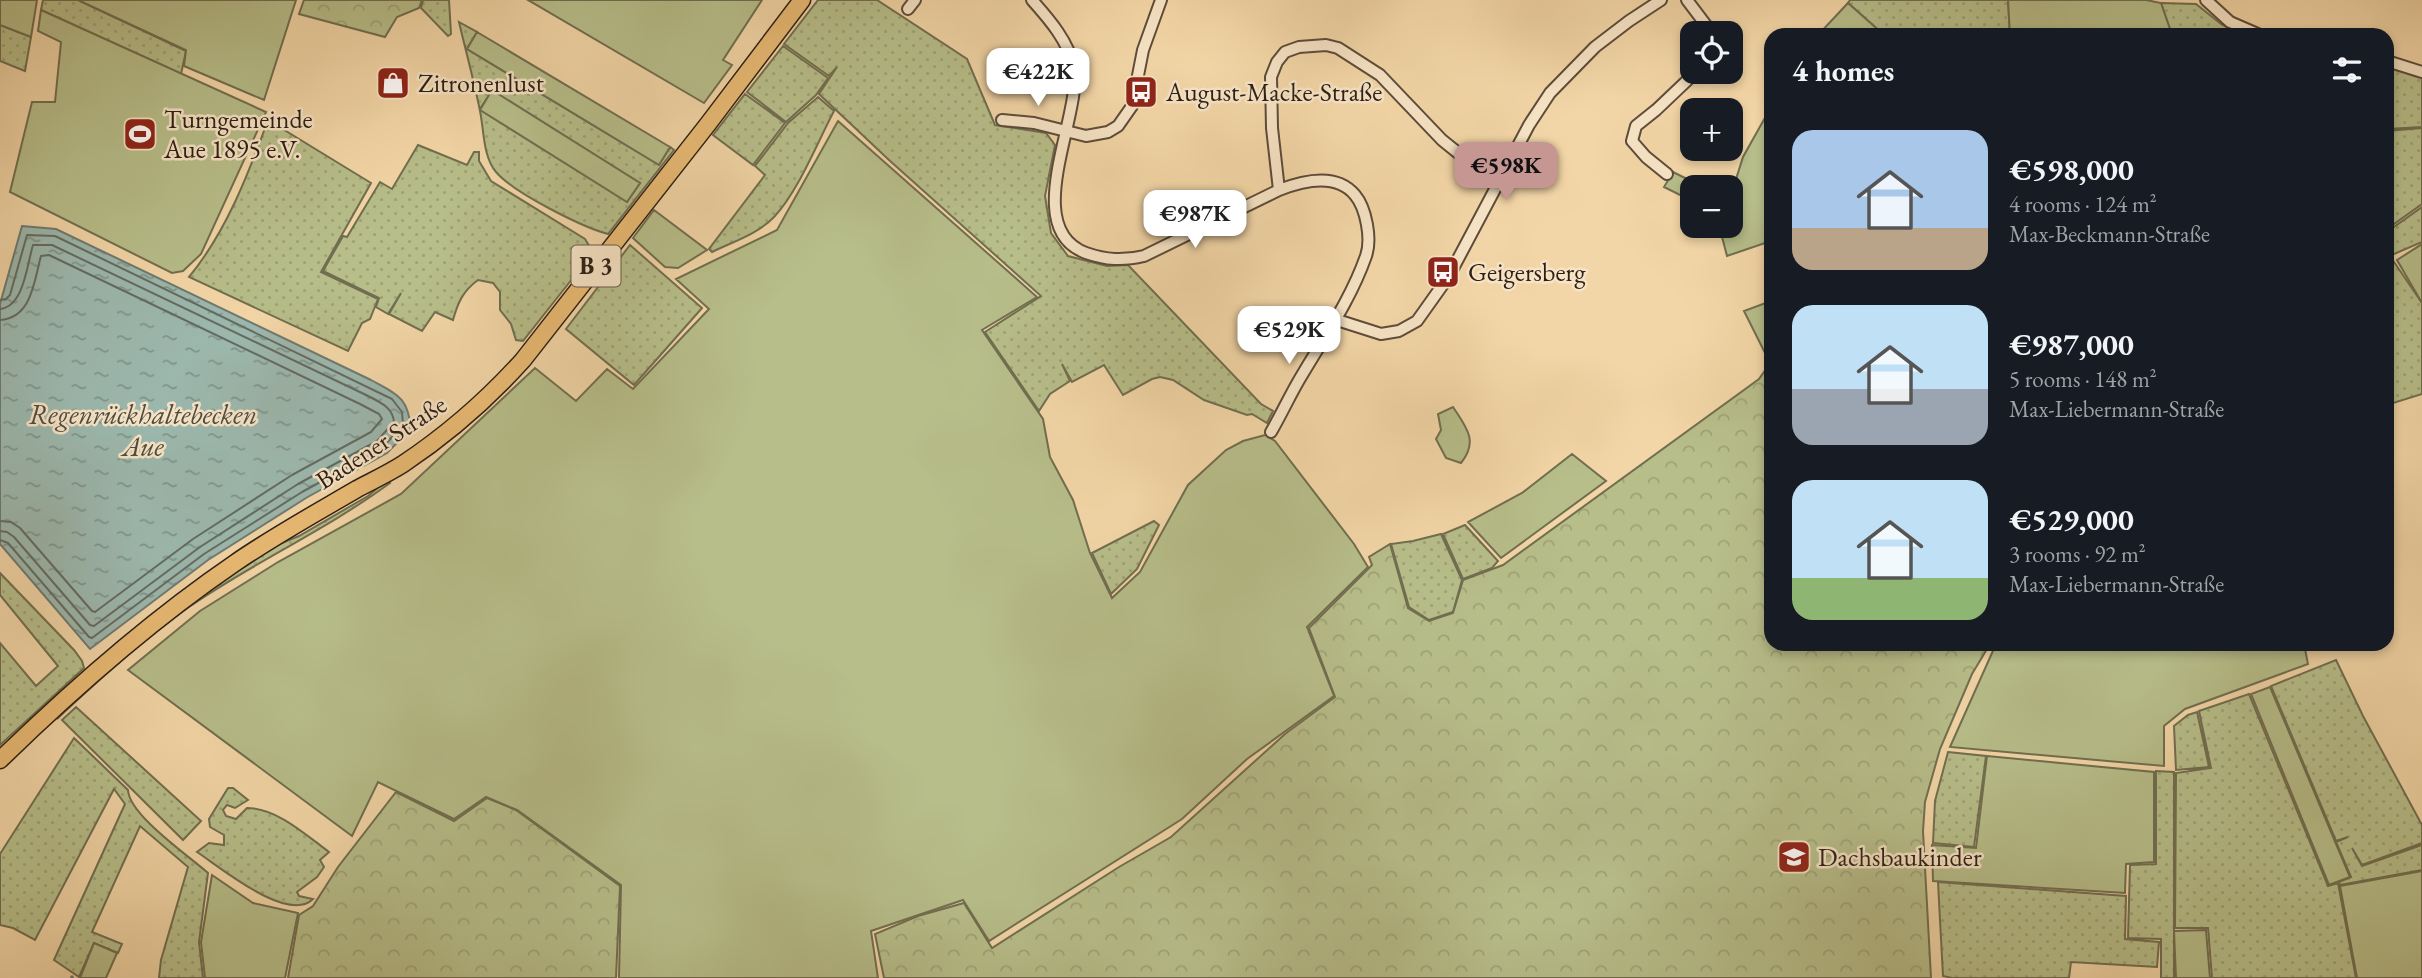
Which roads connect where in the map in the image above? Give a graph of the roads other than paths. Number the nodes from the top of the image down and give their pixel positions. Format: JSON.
{"nodes":[{"id":1,"x":802,"y":0,"type":"edge"},
{"id":2,"x":1032,"y":0,"type":"edge"},
{"id":3,"x":1161,"y":0,"type":"edge"},
{"id":4,"x":1661,"y":0,"type":"edge"},
{"id":5,"x":1687,"y":0,"type":"edge"},
{"id":6,"x":2206,"y":0,"type":"edge"},
{"id":7,"x":1703,"y":21,"type":"edge"},
{"id":8,"x":2244,"y":28,"type":"edge"},
{"id":9,"x":2394,"y":63,"type":"edge"},
{"id":10,"x":2422,"y":72,"type":"edge"},
{"id":11,"x":1684,"y":84,"type":"edge"},
{"id":12,"x":1002,"y":120,"type":"dead end"},
{"id":13,"x":1067,"y":130,"type":"junction"},
{"id":14,"x":1667,"y":174,"type":"dead end"},
{"id":15,"x":1500,"y":180,"type":"junction"},
{"id":16,"x":1279,"y":190,"type":"junction"},
{"id":17,"x":1337,"y":320,"type":"junction"},
{"id":18,"x":1271,"y":432,"type":"dead end"},
{"id":19,"x":0,"y":760,"type":"edge"}],
"edges":[{"from":1,"to":19,"type":"main road","name":"Badener Straße","number":"B 3"},
{"from":2,"to":13,"type":"street"},
{"from":3,"to":13,"type":"street"},
{"from":4,"to":15,"type":"street"},
{"from":5,"to":7,"type":"street"},
{"from":6,"to":8,"type":"street"},
{"from":9,"to":10,"type":"street"},
{"from":11,"to":14,"type":"street"},
{"from":12,"to":13,"type":"street"},
{"from":13,"to":16,"type":"street"},
{"from":15,"to":16,"type":"street"},
{"from":15,"to":17,"type":"street"},
{"from":16,"to":17,"type":"street"},
{"from":17,"to":18,"type":"street"}]}
